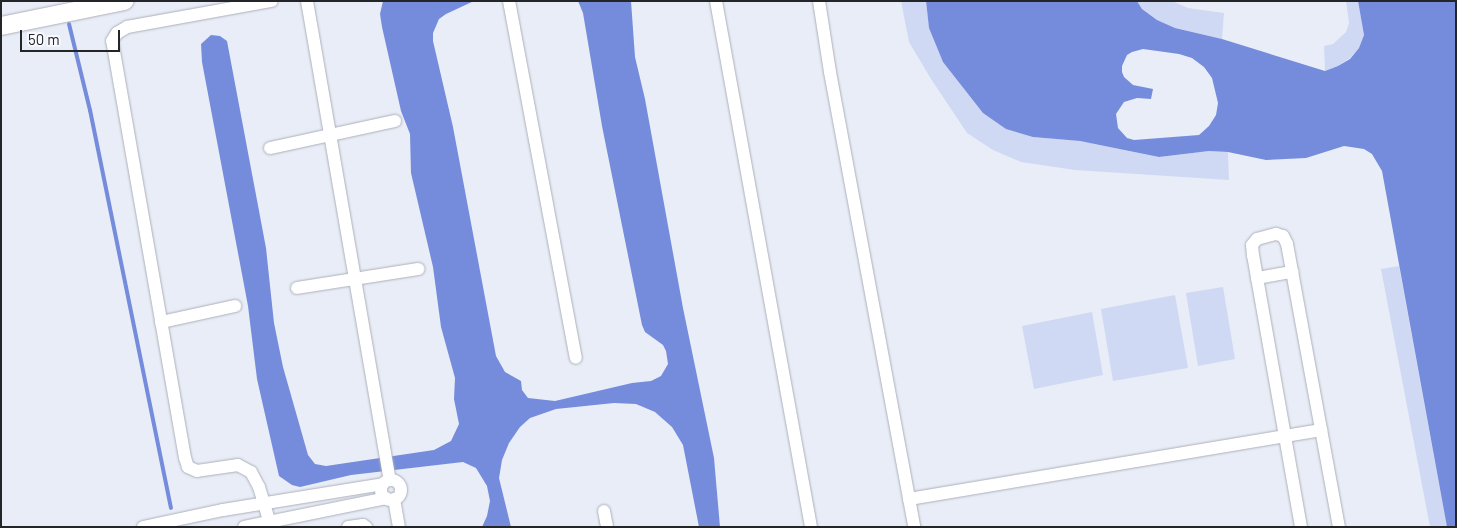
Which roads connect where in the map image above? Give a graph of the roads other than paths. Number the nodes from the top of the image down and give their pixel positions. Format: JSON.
{"nodes":[{"id":1,"x":124,"y":1,"type":"edge"},
{"id":2,"x":272,"y":1,"type":"edge"},
{"id":3,"x":307,"y":1,"type":"edge"},
{"id":4,"x":509,"y":1,"type":"edge"},
{"id":5,"x":716,"y":1,"type":"edge"},
{"id":6,"x":819,"y":1,"type":"edge"},
{"id":7,"x":79,"y":6,"type":"edge"},
{"id":8,"x":1,"y":26,"type":"edge"},
{"id":9,"x":395,"y":121,"type":"dead end"},
{"id":10,"x":330,"y":136,"type":"junction"},
{"id":11,"x":270,"y":148,"type":"dead end"},
{"id":12,"x":418,"y":269,"type":"dead end"},
{"id":13,"x":1292,"y":272,"type":"junction"},
{"id":14,"x":1257,"y":278,"type":"junction"},
{"id":15,"x":355,"y":280,"type":"junction"},
{"id":16,"x":297,"y":288,"type":"dead end"},
{"id":17,"x":235,"y":306,"type":"dead end"},
{"id":18,"x":161,"y":322,"type":"junction"},
{"id":19,"x":576,"y":358,"type":"dead end"},
{"id":20,"x":1321,"y":430,"type":"junction"},
{"id":21,"x":1284,"y":435,"type":"junction"},
{"id":22,"x":387,"y":480,"type":"junction"},
{"id":23,"x":390,"y":499,"type":"junction"},
{"id":24,"x":909,"y":499,"type":"junction"},
{"id":25,"x":265,"y":504,"type":"junction"},
{"id":26,"x":604,"y":511,"type":"dead end"},
{"id":27,"x":270,"y":524,"type":"edge"},
{"id":28,"x":168,"y":525,"type":"edge"},
{"id":29,"x":143,"y":527,"type":"edge"},
{"id":30,"x":244,"y":527,"type":"edge"},
{"id":31,"x":348,"y":527,"type":"edge"},
{"id":32,"x":366,"y":527,"type":"edge"},
{"id":33,"x":399,"y":527,"type":"edge"},
{"id":34,"x":607,"y":527,"type":"edge"},
{"id":35,"x":811,"y":527,"type":"edge"},
{"id":36,"x":914,"y":527,"type":"edge"},
{"id":37,"x":1301,"y":527,"type":"edge"},
{"id":38,"x":1339,"y":527,"type":"edge"}],
"edges":[{"from":1,"to":7,"type":"street"},
{"from":2,"to":18,"type":"street"},
{"from":3,"to":10,"type":"street"},
{"from":4,"to":19,"type":"street"},
{"from":5,"to":35,"type":"street"},
{"from":6,"to":24,"type":"street"},
{"from":7,"to":8,"type":"street"},
{"from":9,"to":10,"type":"street"},
{"from":10,"to":11,"type":"street"},
{"from":10,"to":15,"type":"street"},
{"from":12,"to":15,"type":"street"},
{"from":13,"to":14,"type":"street"},
{"from":13,"to":14,"type":"street"},
{"from":13,"to":20,"type":"street"},
{"from":14,"to":21,"type":"street"},
{"from":15,"to":16,"type":"street"},
{"from":15,"to":22,"type":"street"},
{"from":17,"to":18,"type":"street"},
{"from":18,"to":25,"type":"street"},
{"from":20,"to":21,"type":"street"},
{"from":20,"to":38,"type":"street"},
{"from":21,"to":24,"type":"street"},
{"from":21,"to":37,"type":"street"},
{"from":22,"to":23,"type":"street"},
{"from":22,"to":23,"type":"street"},
{"from":22,"to":25,"type":"street"},
{"from":23,"to":27,"type":"street"},
{"from":23,"to":33,"type":"street"},
{"from":24,"to":36,"type":"street"},
{"from":25,"to":27,"type":"street"},
{"from":25,"to":28,"type":"street"},
{"from":26,"to":34,"type":"street"},
{"from":27,"to":30,"type":"street"},
{"from":28,"to":29,"type":"street"},
{"from":31,"to":32,"type":"street"}]}
